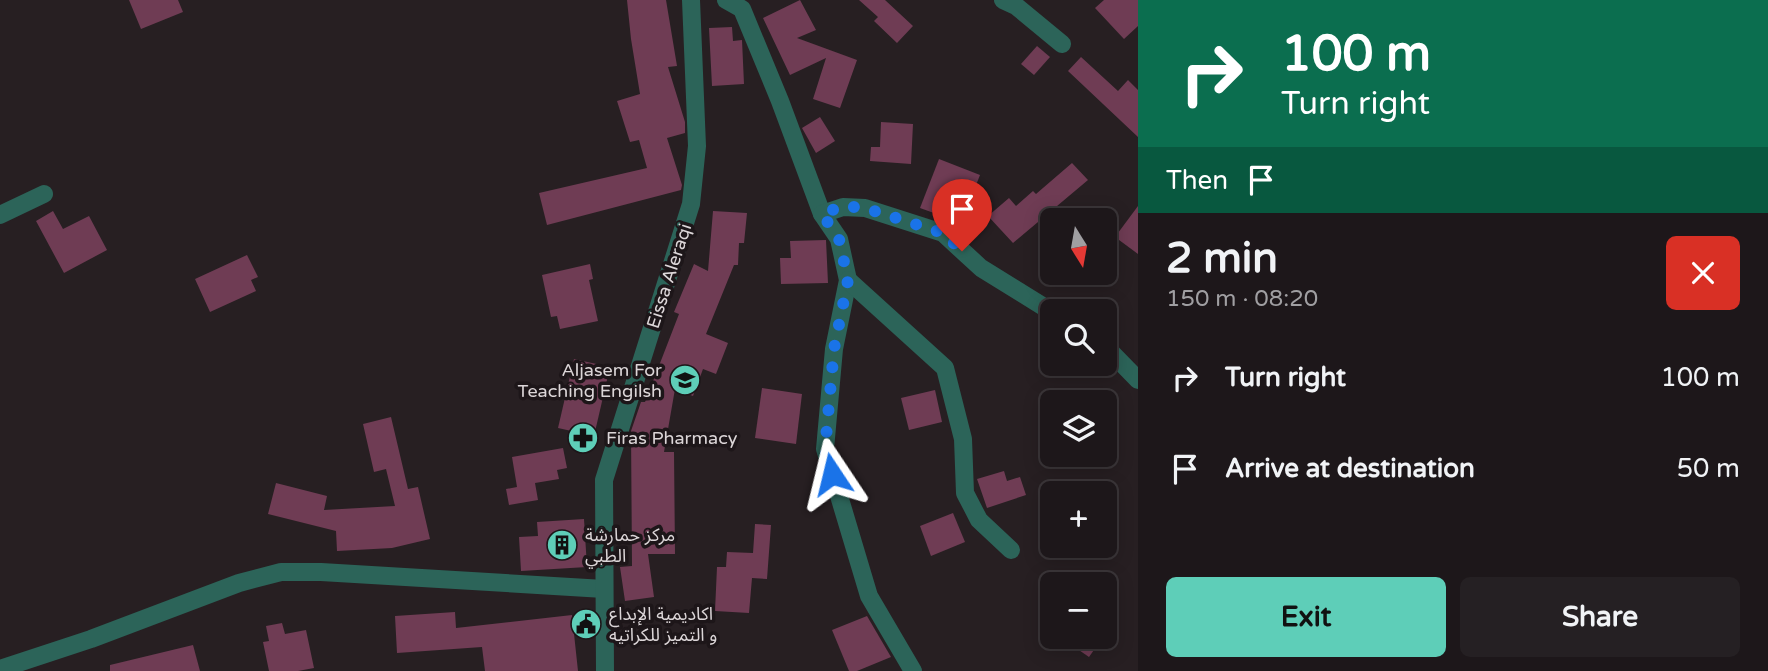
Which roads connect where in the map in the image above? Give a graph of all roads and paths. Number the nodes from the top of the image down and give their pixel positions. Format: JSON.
{"nodes":[{"id":1,"x":691,"y":0,"type":"edge"},
{"id":2,"x":1003,"y":0,"type":"edge"},
{"id":3,"x":741,"y":3,"type":"edge"},
{"id":4,"x":1062,"y":44,"type":"dead end"},
{"id":5,"x":44,"y":194,"type":"dead end"},
{"id":6,"x":822,"y":214,"type":"junction"},
{"id":7,"x":0,"y":215,"type":"edge"},
{"id":8,"x":848,"y":280,"type":"junction"},
{"id":9,"x":1040,"y":305,"type":"edge"},
{"id":10,"x":1117,"y":358,"type":"edge"},
{"id":11,"x":1138,"y":380,"type":"edge"},
{"id":12,"x":1011,"y":550,"type":"dead end"},
{"id":13,"x":604,"y":589,"type":"junction"},
{"id":14,"x":0,"y":669,"type":"edge"},
{"id":15,"x":605,"y":671,"type":"edge"},
{"id":16,"x":913,"y":671,"type":"edge"}],
"edges":[{"from":1,"to":13,"type":"street","name":"Eissa Aleraqi"},
{"from":2,"to":4,"type":"street"},
{"from":3,"to":6,"type":"street"},
{"from":5,"to":7,"type":"street"},
{"from":6,"to":8,"type":"street"},
{"from":6,"to":9,"type":"street"},
{"from":8,"to":12,"type":"street"},
{"from":8,"to":16,"type":"street"},
{"from":10,"to":11,"type":"street"},
{"from":13,"to":14,"type":"street"},
{"from":13,"to":15,"type":"street","name":"Eissa Aleraqi"}]}
